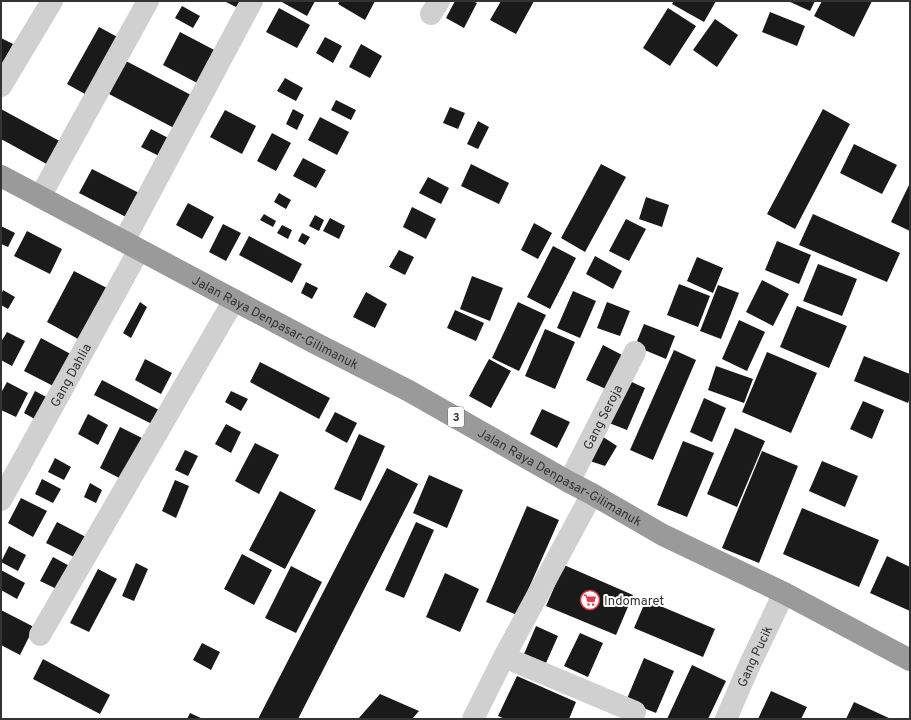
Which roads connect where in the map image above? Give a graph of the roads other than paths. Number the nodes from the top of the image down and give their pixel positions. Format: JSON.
{"nodes":[{"id":1,"x":52,"y":1,"type":"edge"},
{"id":2,"x":148,"y":1,"type":"edge"},
{"id":3,"x":252,"y":1,"type":"edge"},
{"id":4,"x":1,"y":86,"type":"edge"},
{"id":5,"x":1,"y":176,"type":"edge"},
{"id":6,"x":40,"y":197,"type":"junction"},
{"id":7,"x":131,"y":245,"type":"junction"},
{"id":8,"x":234,"y":300,"type":"junction"},
{"id":9,"x":635,"y":352,"type":"dead end"},
{"id":10,"x":569,"y":482,"type":"junction"},
{"id":11,"x":592,"y":494,"type":"junction"},
{"id":12,"x":1,"y":500,"type":"edge"},
{"id":13,"x":784,"y":593,"type":"junction"},
{"id":14,"x":40,"y":635,"type":"dead end"},
{"id":15,"x":504,"y":657,"type":"junction"},
{"id":16,"x":910,"y":660,"type":"edge"},
{"id":17,"x":635,"y":712,"type":"dead end"},
{"id":18,"x":473,"y":719,"type":"edge"},
{"id":19,"x":726,"y":719,"type":"edge"}],
"edges":[{"from":1,"to":4,"type":"street"},
{"from":2,"to":6,"type":"street"},
{"from":3,"to":7,"type":"street","name":"Gang Dahlia"},
{"from":5,"to":6,"type":"highway","name":"Jalan Raya Denpasar-Gilimanuk","number":"3"},
{"from":6,"to":7,"type":"highway","name":"Jalan Raya Denpasar-Gilimanuk","number":"3"},
{"from":7,"to":8,"type":"highway","name":"Jalan Raya Denpasar-Gilimanuk","number":"3"},
{"from":7,"to":12,"type":"street","name":"Gang Dahlia"},
{"from":8,"to":10,"type":"highway","name":"Jalan Raya Denpasar-Gilimanuk","number":"3"},
{"from":8,"to":14,"type":"street"},
{"from":9,"to":10,"type":"street","name":"Gang Seroja"},
{"from":10,"to":11,"type":"highway","name":"Jalan Raya Denpasar-Gilimanuk","number":"3"},
{"from":11,"to":13,"type":"highway","name":"Jalan Raya Denpasar-Gilimanuk","number":"3"},
{"from":11,"to":15,"type":"street"},
{"from":13,"to":16,"type":"highway","name":"Jalan Raya Denpasar-Gilimanuk","number":"3"},
{"from":13,"to":19,"type":"street","name":"Gang Pucik"},
{"from":15,"to":17,"type":"street"},
{"from":15,"to":18,"type":"street"}]}
